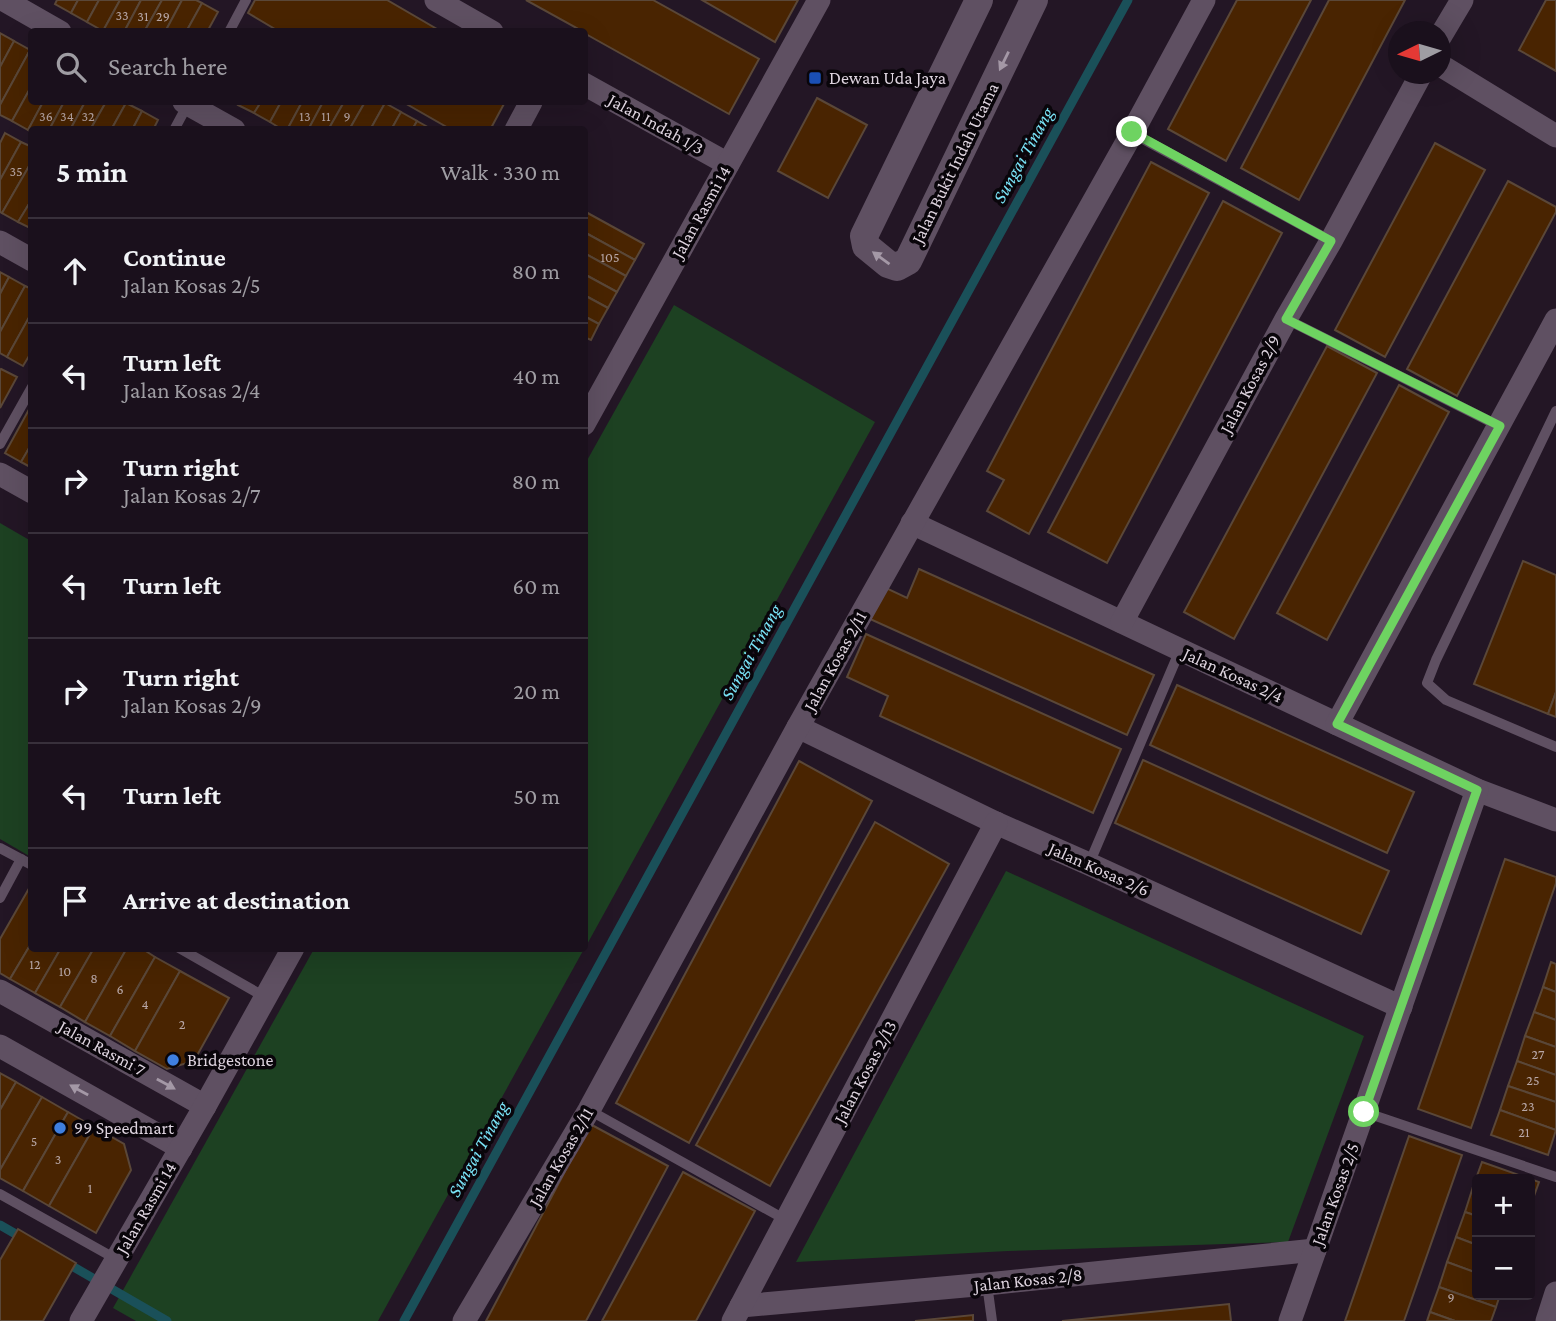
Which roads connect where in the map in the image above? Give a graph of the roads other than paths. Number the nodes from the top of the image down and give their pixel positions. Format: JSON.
{"nodes":[{"id":1,"x":4,"y":0,"type":"edge"},
{"id":2,"x":246,"y":0,"type":"edge"},
{"id":3,"x":436,"y":0,"type":"edge"},
{"id":4,"x":818,"y":0,"type":"edge"},
{"id":5,"x":979,"y":0,"type":"edge"},
{"id":6,"x":1034,"y":0,"type":"edge"},
{"id":7,"x":1204,"y":0,"type":"edge"},
{"id":8,"x":1462,"y":0,"type":"edge"},
{"id":9,"x":1450,"y":21,"type":"edge"},
{"id":10,"x":53,"y":28,"type":"edge"},
{"id":11,"x":231,"y":28,"type":"edge"},
{"id":12,"x":485,"y":28,"type":"edge"},
{"id":13,"x":1451,"y":72,"type":"edge"},
{"id":14,"x":1416,"y":84,"type":"edge"},
{"id":15,"x":588,"y":86,"type":"edge"},
{"id":16,"x":186,"y":105,"type":"edge"},
{"id":17,"x":193,"y":105,"type":"edge"},
{"id":18,"x":529,"y":105,"type":"edge"},
{"id":19,"x":176,"y":126,"type":"edge"},
{"id":20,"x":227,"y":126,"type":"edge"},
{"id":21,"x":518,"y":126,"type":"edge"},
{"id":22,"x":1132,"y":132,"type":"junction"},
{"id":23,"x":1556,"y":136,"type":"edge"},
{"id":24,"x":728,"y":164,"type":"junction"},
{"id":25,"x":1331,"y":241,"type":"junction"},
{"id":26,"x":0,"y":242,"type":"edge"},
{"id":27,"x":28,"y":258,"type":"edge"},
{"id":28,"x":1286,"y":319,"type":"junction"},
{"id":29,"x":1556,"y":320,"type":"edge"},
{"id":30,"x":28,"y":394,"type":"edge"},
{"id":31,"x":1556,"y":411,"type":"edge"},
{"id":32,"x":588,"y":417,"type":"edge"},
{"id":33,"x":1500,"y":426,"type":"junction"},
{"id":34,"x":0,"y":444,"type":"edge"},
{"id":35,"x":0,"y":474,"type":"edge"},
{"id":36,"x":28,"y":490,"type":"edge"},
{"id":37,"x":912,"y":523,"type":"junction"},
{"id":38,"x":1122,"y":622,"type":"junction"},
{"id":39,"x":1180,"y":650,"type":"junction"},
{"id":40,"x":1337,"y":724,"type":"junction"},
{"id":41,"x":798,"y":727,"type":"junction"},
{"id":42,"x":1556,"y":747,"type":"edge"},
{"id":43,"x":1477,"y":790,"type":"junction"},
{"id":44,"x":1556,"y":820,"type":"edge"},
{"id":45,"x":996,"y":823,"type":"junction"},
{"id":46,"x":0,"y":848,"type":"edge"},
{"id":47,"x":26,"y":862,"type":"edge"},
{"id":48,"x":1089,"y":864,"type":"junction"},
{"id":49,"x":0,"y":898,"type":"edge"},
{"id":50,"x":186,"y":952,"type":"edge"},
{"id":51,"x":291,"y":952,"type":"edge"},
{"id":52,"x":0,"y":991,"type":"edge"},
{"id":53,"x":265,"y":997,"type":"junction"},
{"id":54,"x":1401,"y":1007,"type":"junction"},
{"id":55,"x":0,"y":1046,"type":"edge"},
{"id":56,"x":205,"y":1106,"type":"junction"},
{"id":57,"x":589,"y":1110,"type":"junction"},
{"id":58,"x":1364,"y":1112,"type":"junction"},
{"id":59,"x":181,"y":1148,"type":"junction"},
{"id":60,"x":1556,"y":1177,"type":"edge"},
{"id":61,"x":0,"y":1194,"type":"edge"},
{"id":62,"x":786,"y":1220,"type":"junction"},
{"id":63,"x":1315,"y":1250,"type":"junction"},
{"id":64,"x":116,"y":1259,"type":"junction"},
{"id":65,"x":987,"y":1284,"type":"junction"},
{"id":66,"x":1556,"y":1293,"type":"edge"},
{"id":67,"x":737,"y":1314,"type":"edge"},
{"id":68,"x":81,"y":1321,"type":"edge"},
{"id":69,"x":464,"y":1321,"type":"edge"},
{"id":70,"x":992,"y":1321,"type":"edge"},
{"id":71,"x":1290,"y":1321,"type":"edge"},
{"id":72,"x":1547,"y":1321,"type":"edge"}],
"edges":[{"from":1,"to":10,"type":"street"},
{"from":2,"to":11,"type":"lane"},
{"from":3,"to":12,"type":"street"},
{"from":4,"to":24,"type":"street","name":"Jalan Rasmi 14"},
{"from":6,"to":5,"type":"street","name":"Jalan Bukit Indah Utama","one_way":true},
{"from":7,"to":22,"type":"street","name":"Jalan Kosas 2/11"},
{"from":8,"to":9,"type":"street"},
{"from":13,"to":23,"type":"street"},
{"from":14,"to":25,"type":"street","name":"Jalan Kosas 2/9"},
{"from":15,"to":24,"type":"street","name":"Jalan Indah 1/3"},
{"from":16,"to":19,"type":"lane"},
{"from":17,"to":20,"type":"street"},
{"from":18,"to":21,"type":"street"},
{"from":22,"to":25,"type":"lane"},
{"from":22,"to":37,"type":"street","name":"Jalan Kosas 2/11"},
{"from":24,"to":32,"type":"street","name":"Jalan Rasmi 14"},
{"from":25,"to":28,"type":"street","name":"Jalan Kosas 2/9"},
{"from":26,"to":27,"type":"street"},
{"from":28,"to":33,"type":"lane"},
{"from":28,"to":38,"type":"street","name":"Jalan Kosas 2/9"},
{"from":29,"to":33,"type":"street"},
{"from":30,"to":34,"type":"lane"},
{"from":31,"to":42,"type":"lane"},
{"from":33,"to":40,"type":"street"},
{"from":35,"to":36,"type":"street"},
{"from":37,"to":38,"type":"street","name":"Jalan Kosas 2/4"},
{"from":37,"to":41,"type":"street","name":"Jalan Kosas 2/11"},
{"from":38,"to":39,"type":"street","name":"Jalan Kosas 2/4"},
{"from":39,"to":40,"type":"street","name":"Jalan Kosas 2/4"},
{"from":39,"to":48,"type":"lane"},
{"from":40,"to":43,"type":"street","name":"Jalan Kosas 2/4"},
{"from":41,"to":45,"type":"street","name":"Jalan Kosas 2/6"},
{"from":41,"to":57,"type":"street","name":"Jalan Kosas 2/11"},
{"from":43,"to":44,"type":"street","name":"Jalan Kosas 2/4"},
{"from":43,"to":54,"type":"street","name":"Jalan Kosas 2/5"},
{"from":45,"to":48,"type":"street","name":"Jalan Kosas 2/6"},
{"from":45,"to":62,"type":"street","name":"Jalan Kosas 2/13"},
{"from":46,"to":47,"type":"lane"},
{"from":47,"to":49,"type":"lane"},
{"from":48,"to":54,"type":"street","name":"Jalan Kosas 2/6"},
{"from":50,"to":53,"type":"lane"},
{"from":51,"to":53,"type":"street","name":"Jalan Rasmi 14"},
{"from":52,"to":56,"type":"street","name":"Jalan Rasmi 7","one_way":true},
{"from":53,"to":56,"type":"street","name":"Jalan Rasmi 14"},
{"from":54,"to":58,"type":"street","name":"Jalan Kosas 2/5"},
{"from":59,"to":55,"type":"street","one_way":true},
{"from":56,"to":59,"type":"street","name":"Jalan Rasmi 14"},
{"from":57,"to":62,"type":"lane"},
{"from":57,"to":69,"type":"street","name":"Jalan Kosas 2/11"},
{"from":58,"to":60,"type":"lane"},
{"from":58,"to":63,"type":"street","name":"Jalan Kosas 2/5"},
{"from":59,"to":64,"type":"street","name":"Jalan Rasmi 14"},
{"from":61,"to":64,"type":"lane"},
{"from":62,"to":67,"type":"street","name":"Jalan Kosas 2/13"},
{"from":63,"to":65,"type":"street","name":"Jalan Kosas 2/8"},
{"from":63,"to":71,"type":"street","name":"Jalan Kosas 2/5"},
{"from":64,"to":68,"type":"street","name":"Jalan Rasmi 14"},
{"from":65,"to":67,"type":"street","name":"Jalan Kosas 2/8"},
{"from":65,"to":70,"type":"lane"},
{"from":66,"to":72,"type":"street"}]}
